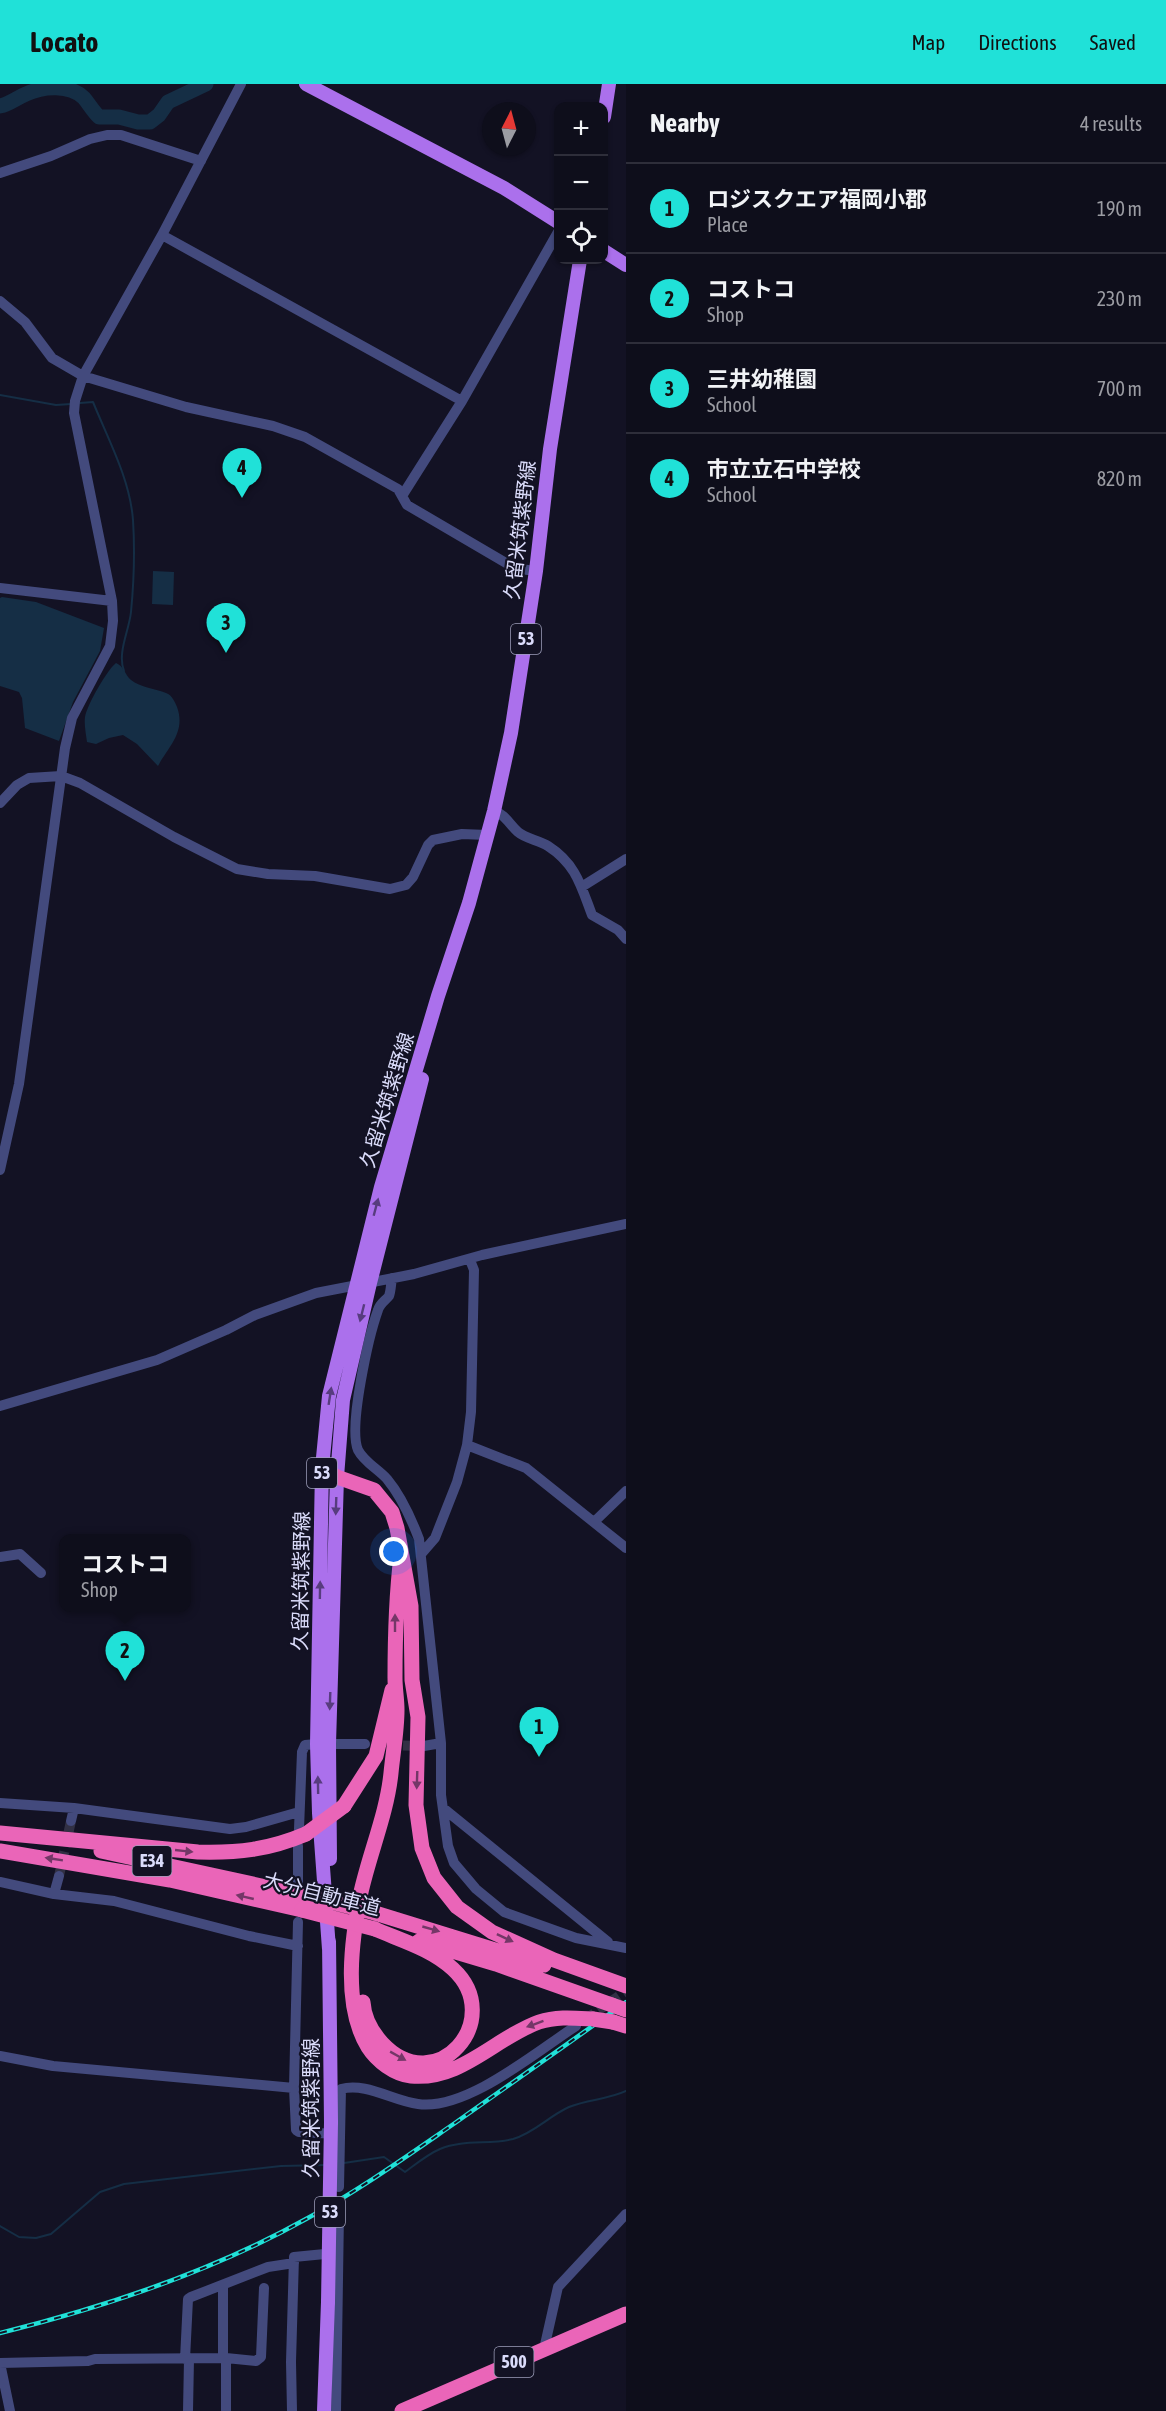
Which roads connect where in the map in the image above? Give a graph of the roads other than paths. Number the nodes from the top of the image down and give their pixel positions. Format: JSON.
{"nodes":[{"id":1,"x":241,"y":84,"type":"edge"},
{"id":2,"x":306,"y":84,"type":"edge"},
{"id":3,"x":609,"y":84,"type":"edge"},
{"id":4,"x":606,"y":102,"type":"edge"},
{"id":5,"x":201,"y":161,"type":"junction"},
{"id":6,"x":0,"y":173,"type":"edge"},
{"id":7,"x":554,"y":219,"type":"edge"},
{"id":8,"x":162,"y":235,"type":"junction"},
{"id":9,"x":554,"y":239,"type":"edge"},
{"id":10,"x":608,"y":253,"type":"edge"},
{"id":11,"x":579,"y":264,"type":"edge"},
{"id":12,"x":626,"y":265,"type":"edge"},
{"id":13,"x":0,"y":301,"type":"edge"},
{"id":14,"x":83,"y":376,"type":"junction"},
{"id":15,"x":462,"y":401,"type":"junction"},
{"id":16,"x":402,"y":496,"type":"junction"},
{"id":17,"x":537,"y":571,"type":"junction"},
{"id":18,"x":0,"y":588,"type":"edge"},
{"id":19,"x":112,"y":601,"type":"junction"},
{"id":20,"x":61,"y":776,"type":"junction"},
{"id":21,"x":0,"y":803,"type":"edge"},
{"id":22,"x":494,"y":811,"type":"junction"},
{"id":23,"x":487,"y":836,"type":"junction"},
{"id":24,"x":626,"y":859,"type":"edge"},
{"id":25,"x":583,"y":886,"type":"junction"},
{"id":26,"x":626,"y":939,"type":"edge"},
{"id":27,"x":434,"y":1011,"type":"junction"},
{"id":28,"x":0,"y":1170,"type":"edge"},
{"id":29,"x":626,"y":1224,"type":"edge"},
{"id":30,"x":470,"y":1260,"type":"junction"},
{"id":31,"x":392,"y":1278,"type":"junction"},
{"id":32,"x":370,"y":1283,"type":"junction"},
{"id":33,"x":355,"y":1284,"type":"junction"},
{"id":34,"x":0,"y":1406,"type":"edge"},
{"id":35,"x":467,"y":1445,"type":"junction"},
{"id":36,"x":322,"y":1468,"type":"junction"},
{"id":37,"x":337,"y":1477,"type":"junction"},
{"id":38,"x":626,"y":1491,"type":"edge"},
{"id":39,"x":594,"y":1522,"type":"junction"},
{"id":40,"x":626,"y":1548,"type":"edge"},
{"id":41,"x":422,"y":1553,"type":"junction"},
{"id":42,"x":400,"y":1556,"type":"junction"},
{"id":43,"x":0,"y":1557,"type":"edge"},
{"id":44,"x":41,"y":1573,"type":"dead end"},
{"id":45,"x":412,"y":1680,"type":"junction"},
{"id":46,"x":395,"y":1681,"type":"junction"},
{"id":47,"x":441,"y":1743,"type":"junction"},
{"id":48,"x":323,"y":1744,"type":"junction"},
{"id":49,"x":365,"y":1744,"type":"dead end"},
{"id":50,"x":424,"y":1746,"type":"tunnel mouth"},
{"id":51,"x":0,"y":1803,"type":"edge"},
{"id":52,"x":74,"y":1808,"type":"junction"},
{"id":53,"x":442,"y":1808,"type":"junction"},
{"id":54,"x":299,"y":1812,"type":"junction"},
{"id":55,"x":71,"y":1821,"type":"tunnel mouth"},
{"id":56,"x":0,"y":1834,"type":"edge"},
{"id":57,"x":301,"y":1837,"type":"junction"},
{"id":58,"x":0,"y":1851,"type":"edge"},
{"id":59,"x":59,"y":1876,"type":"tunnel mouth"},
{"id":60,"x":0,"y":1882,"type":"edge"},
{"id":61,"x":54,"y":1894,"type":"junction"},
{"id":62,"x":300,"y":1903,"type":"junction"},
{"id":63,"x":375,"y":1921,"type":"junction"},
{"id":64,"x":610,"y":1944,"type":"junction"},
{"id":65,"x":298,"y":1946,"type":"junction"},
{"id":66,"x":626,"y":1948,"type":"edge"},
{"id":67,"x":626,"y":1986,"type":"edge"},
{"id":68,"x":626,"y":1994,"type":"edge"},
{"id":69,"x":619,"y":2008,"type":"edge"},
{"id":70,"x":619,"y":2024,"type":"edge"},
{"id":71,"x":576,"y":2026,"type":"tunnel mouth"},
{"id":72,"x":0,"y":2056,"type":"edge"},
{"id":73,"x":294,"y":2088,"type":"junction"},
{"id":74,"x":340,"y":2134,"type":"junction"},
{"id":75,"x":339,"y":2187,"type":"dead end"},
{"id":76,"x":339,"y":2213,"type":"dead end"},
{"id":77,"x":626,"y":2214,"type":"edge"},
{"id":78,"x":338,"y":2253,"type":"junction"},
{"id":79,"x":294,"y":2263,"type":"junction"},
{"id":80,"x":223,"y":2286,"type":"junction"},
{"id":81,"x":264,"y":2288,"type":"dead end"},
{"id":82,"x":626,"y":2314,"type":"edge"},
{"id":83,"x":544,"y":2349,"type":"junction"},
{"id":84,"x":225,"y":2358,"type":"junction"},
{"id":85,"x":187,"y":2359,"type":"junction"},
{"id":86,"x":0,"y":2363,"type":"edge"},
{"id":87,"x":409,"y":2410,"type":"edge"},
{"id":88,"x":10,"y":2411,"type":"edge"},
{"id":89,"x":188,"y":2411,"type":"edge"},
{"id":90,"x":226,"y":2411,"type":"edge"},
{"id":91,"x":292,"y":2411,"type":"edge"},
{"id":92,"x":324,"y":2411,"type":"edge"},
{"id":93,"x":336,"y":2411,"type":"edge"}],
"edges":[{"from":1,"to":5,"type":"street"},
{"from":2,"to":7,"type":"main road"},
{"from":3,"to":4,"type":"main road"},
{"from":5,"to":6,"type":"street"},
{"from":5,"to":8,"type":"street"},
{"from":8,"to":14,"type":"street"},
{"from":8,"to":15,"type":"street"},
{"from":9,"to":15,"type":"street"},
{"from":10,"to":12,"type":"main road"},
{"from":11,"to":17,"type":"main road","name":"久留米筑紫野線","number":"53"},
{"from":13,"to":14,"type":"street"},
{"from":14,"to":16,"type":"street"},
{"from":14,"to":19,"type":"street"},
{"from":15,"to":16,"type":"street"},
{"from":16,"to":17,"type":"street"},
{"from":17,"to":22,"type":"main road","name":"久留米筑紫野線","number":"53"},
{"from":18,"to":19,"type":"street"},
{"from":19,"to":20,"type":"street"},
{"from":20,"to":21,"type":"street"},
{"from":20,"to":23,"type":"street"},
{"from":20,"to":28,"type":"street"},
{"from":22,"to":23,"type":"main road","name":"久留米筑紫野線","number":"53"},
{"from":22,"to":25,"type":"street"},
{"from":23,"to":27,"type":"main road","name":"久留米筑紫野線","number":"53"},
{"from":24,"to":25,"type":"street"},
{"from":25,"to":26,"type":"street"},
{"from":27,"to":32,"type":"main road","name":"久留米筑紫野線","number":"53"},
{"from":33,"to":27,"type":"main road","name":"久留米筑紫野線","number":"53","one_way":true},
{"from":29,"to":30,"type":"street"},
{"from":30,"to":31,"type":"street"},
{"from":30,"to":35,"type":"street"},
{"from":31,"to":32,"type":"street"},
{"from":31,"to":41,"type":"street"},
{"from":32,"to":33,"type":"street"},
{"from":32,"to":37,"type":"main road","name":"久留米筑紫野線","number":"53","one_way":true},
{"from":33,"to":34,"type":"street"},
{"from":36,"to":33,"type":"main road","name":"久留米筑紫野線","number":"53","one_way":true},
{"from":35,"to":39,"type":"street"},
{"from":35,"to":41,"type":"street"},
{"from":36,"to":37,"type":"highway"},
{"from":48,"to":36,"type":"main road","name":"久留米筑紫野線","number":"53","one_way":true},
{"from":37,"to":42,"type":"highway"},
{"from":37,"to":48,"type":"main road","name":"久留米筑紫野線","number":"53","one_way":true},
{"from":38,"to":39,"type":"street"},
{"from":39,"to":40,"type":"street"},
{"from":41,"to":47,"type":"street"},
{"from":42,"to":45,"type":"highway"},
{"from":46,"to":42,"type":"highway","one_way":true},
{"from":43,"to":44,"type":"street"},
{"from":45,"to":63,"type":"highway","one_way":true},
{"from":45,"to":67,"type":"highway","one_way":true},
{"from":46,"to":57,"type":"highway","bridge":true},
{"from":70,"to":46,"type":"highway","one_way":true,"bridge":true},
{"from":47,"to":50,"type":"street"},
{"from":47,"to":53,"type":"street"},
{"from":48,"to":49,"type":"street"},
{"from":48,"to":54,"type":"street"},
{"from":48,"to":92,"type":"main road","name":"久留米筑紫野線","number":"53","bridge":true},
{"from":51,"to":52,"type":"street"},
{"from":52,"to":54,"type":"street"},
{"from":52,"to":55,"type":"street"},
{"from":53,"to":64,"type":"street"},
{"from":53,"to":64,"type":"street"},
{"from":54,"to":57,"type":"street"},
{"from":56,"to":57,"type":"highway","one_way":true},
{"from":56,"to":62,"type":"highway","name":"大分自動車道","number":"E34"},
{"from":57,"to":62,"type":"street"},
{"from":62,"to":58,"type":"highway","name":"大分自動車道","number":"E34","one_way":true},
{"from":59,"to":61,"type":"street"},
{"from":60,"to":61,"type":"street"},
{"from":61,"to":65,"type":"street"},
{"from":62,"to":63,"type":"highway","name":"大分自動車道","number":"E34","bridge":true},
{"from":62,"to":65,"type":"street"},
{"from":63,"to":68,"type":"highway","name":"大分自動車道","number":"E34","one_way":true},
{"from":63,"to":69,"type":"highway","name":"大分自動車道","number":"E34"},
{"from":64,"to":66,"type":"street"},
{"from":65,"to":73,"type":"street"},
{"from":71,"to":74,"type":"street"},
{"from":72,"to":73,"type":"street"},
{"from":73,"to":74,"type":"street"},
{"from":74,"to":75,"type":"street"},
{"from":76,"to":78,"type":"street"},
{"from":77,"to":83,"type":"street"},
{"from":78,"to":79,"type":"street"},
{"from":78,"to":93,"type":"street"},
{"from":79,"to":80,"type":"street"},
{"from":79,"to":91,"type":"street"},
{"from":80,"to":84,"type":"street"},
{"from":80,"to":85,"type":"street"},
{"from":81,"to":84,"type":"street"},
{"from":82,"to":83,"type":"highway","number":"500"},
{"from":83,"to":87,"type":"highway","number":"500"},
{"from":84,"to":85,"type":"street"},
{"from":84,"to":90,"type":"street"},
{"from":85,"to":86,"type":"street"},
{"from":85,"to":89,"type":"street"},
{"from":86,"to":88,"type":"street"}]}
